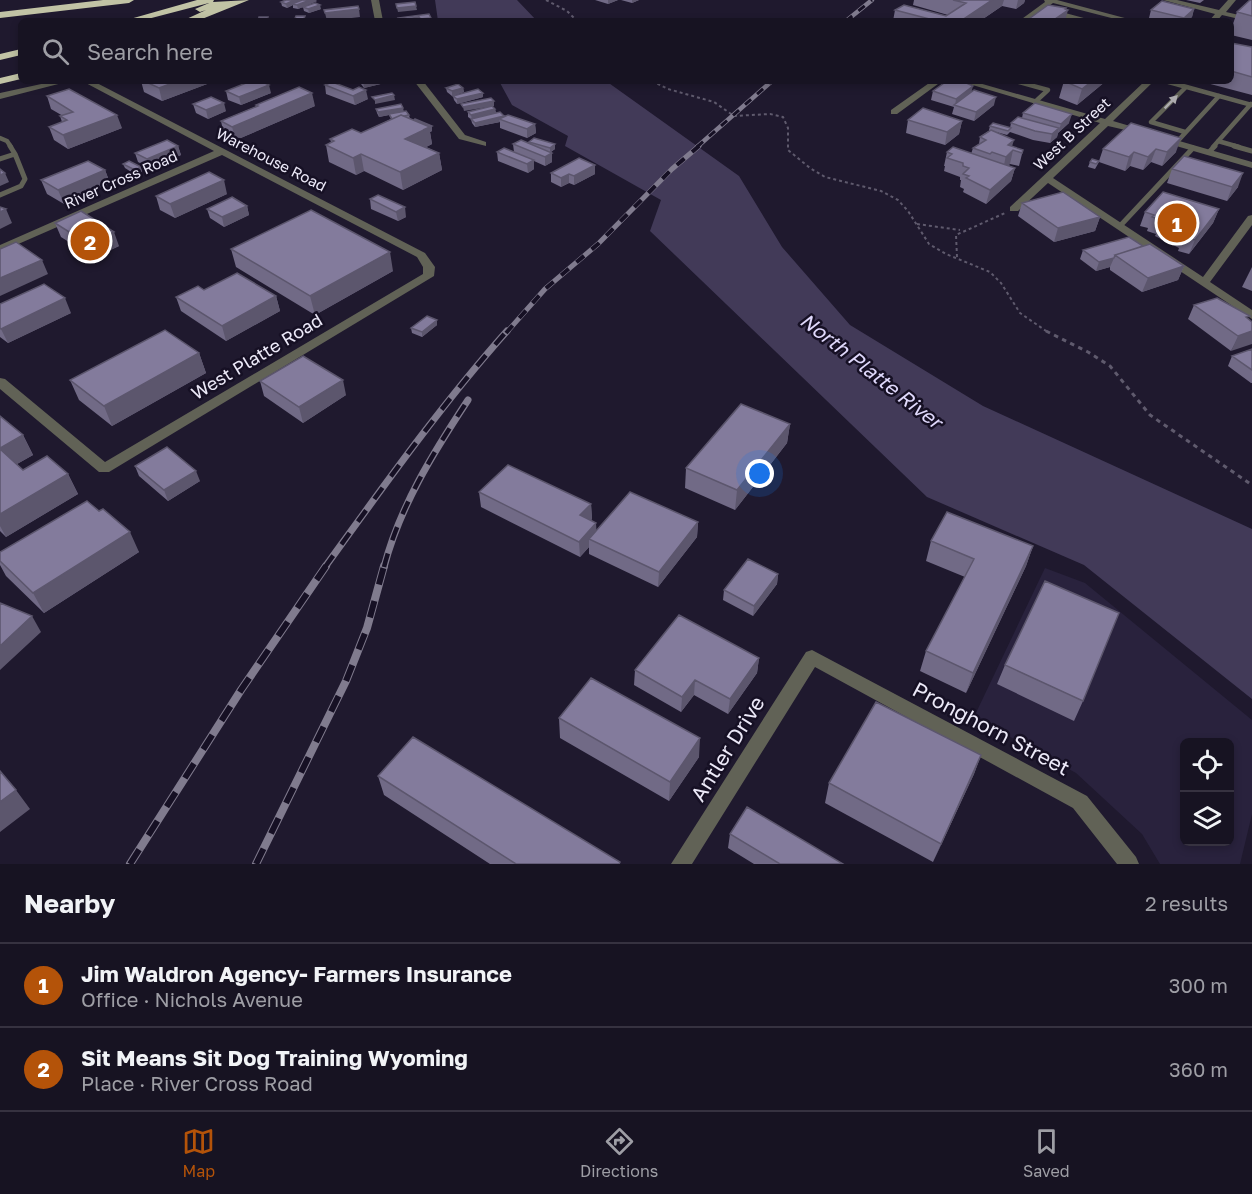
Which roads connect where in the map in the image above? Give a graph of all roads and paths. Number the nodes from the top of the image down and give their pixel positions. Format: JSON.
{"nodes":[{"id":1,"x":129,"y":0,"type":"edge"},
{"id":2,"x":209,"y":0,"type":"edge"},
{"id":3,"x":230,"y":0,"type":"edge"},
{"id":4,"x":244,"y":0,"type":"edge"},
{"id":5,"x":375,"y":0,"type":"edge"},
{"id":6,"x":546,"y":0,"type":"edge"},
{"id":7,"x":1049,"y":0,"type":"edge"},
{"id":8,"x":1167,"y":0,"type":"edge"},
{"id":9,"x":1232,"y":0,"type":"edge"},
{"id":10,"x":1040,"y":9,"type":"junction"},
{"id":11,"x":1221,"y":13,"type":"junction"},
{"id":12,"x":0,"y":15,"type":"edge"},
{"id":13,"x":140,"y":18,"type":"edge"},
{"id":14,"x":166,"y":18,"type":"edge"},
{"id":15,"x":195,"y":18,"type":"edge"},
{"id":16,"x":378,"y":18,"type":"edge"},
{"id":17,"x":575,"y":18,"type":"edge"},
{"id":18,"x":1027,"y":18,"type":"edge"},
{"id":19,"x":1074,"y":18,"type":"edge"},
{"id":20,"x":1120,"y":18,"type":"edge"},
{"id":21,"x":1216,"y":18,"type":"edge"},
{"id":22,"x":1252,"y":20,"type":"edge"},
{"id":23,"x":18,"y":45,"type":"edge"},
{"id":24,"x":0,"y":48,"type":"edge"},
{"id":25,"x":18,"y":53,"type":"edge"},
{"id":26,"x":0,"y":57,"type":"edge"},
{"id":27,"x":18,"y":77,"type":"edge"},
{"id":28,"x":0,"y":81,"type":"edge"},
{"id":29,"x":53,"y":84,"type":"edge"},
{"id":30,"x":92,"y":84,"type":"edge"},
{"id":31,"x":420,"y":84,"type":"edge"},
{"id":32,"x":657,"y":84,"type":"edge"},
{"id":33,"x":934,"y":84,"type":"edge"},
{"id":34,"x":977,"y":84,"type":"edge"},
{"id":35,"x":1026,"y":84,"type":"edge"},
{"id":36,"x":1147,"y":84,"type":"edge"},
{"id":37,"x":1176,"y":84,"type":"edge"},
{"id":38,"x":1186,"y":87,"type":"junction"},
{"id":39,"x":0,"y":96,"type":"edge"},
{"id":40,"x":1219,"y":96,"type":"junction"},
{"id":41,"x":1035,"y":102,"type":"junction"},
{"id":42,"x":1252,"y":104,"type":"edge"},
{"id":43,"x":894,"y":112,"type":"dead end"},
{"id":44,"x":1106,"y":122,"type":"junction"},
{"id":45,"x":1185,"y":132,"type":"junction"},
{"id":46,"x":0,"y":138,"type":"edge"},
{"id":47,"x":7,"y":141,"type":"junction"},
{"id":48,"x":1218,"y":141,"type":"junction"},
{"id":49,"x":1176,"y":143,"type":"junction"},
{"id":50,"x":0,"y":144,"type":"edge"},
{"id":51,"x":483,"y":144,"type":"dead end"},
{"id":52,"x":1192,"y":148,"type":"junction"},
{"id":53,"x":1252,"y":151,"type":"edge"},
{"id":54,"x":221,"y":152,"type":"junction"},
{"id":55,"x":1209,"y":153,"type":"junction"},
{"id":56,"x":15,"y":154,"type":"junction"},
{"id":57,"x":0,"y":159,"type":"edge"},
{"id":58,"x":1252,"y":165,"type":"edge"},
{"id":59,"x":1047,"y":177,"type":"junction"},
{"id":60,"x":0,"y":195,"type":"edge"},
{"id":61,"x":1014,"y":209,"type":"joint"},
{"id":62,"x":1252,"y":219,"type":"edge"},
{"id":63,"x":917,"y":224,"type":"junction"},
{"id":64,"x":1120,"y":226,"type":"junction"},
{"id":65,"x":962,"y":230,"type":"junction"},
{"id":66,"x":0,"y":249,"type":"edge"},
{"id":67,"x":957,"y":257,"type":"junction"},
{"id":68,"x":428,"y":276,"type":"joint"},
{"id":69,"x":1204,"y":283,"type":"junction"},
{"id":70,"x":1252,"y":315,"type":"edge"},
{"id":71,"x":0,"y":382,"type":"edge"},
{"id":72,"x":1252,"y":485,"type":"edge"},
{"id":73,"x":812,"y":657,"type":"joint"},
{"id":74,"x":681,"y":864,"type":"edge"},
{"id":75,"x":1129,"y":864,"type":"edge"}],
"edges":[{"from":1,"to":12,"type":"highway"},
{"from":2,"to":13,"type":"highway"},
{"from":3,"to":14,"type":"highway"},
{"from":4,"to":15,"type":"highway"},
{"from":5,"to":16,"type":"street"},
{"from":6,"to":17,"type":"path"},
{"from":7,"to":10,"type":"street"},
{"from":7,"to":20,"type":"street"},
{"from":8,"to":11,"type":"street"},
{"from":9,"to":11,"type":"street"},
{"from":10,"to":18,"type":"street"},
{"from":10,"to":19,"type":"lane"},
{"from":11,"to":21,"type":"street"},
{"from":11,"to":22,"type":"street"},
{"from":23,"to":24,"type":"highway"},
{"from":25,"to":26,"type":"highway"},
{"from":27,"to":28,"type":"highway"},
{"from":29,"to":39,"type":"street"},
{"from":30,"to":54,"type":"street","name":"Warehouse Road"},
{"from":31,"to":51,"type":"street"},
{"from":32,"to":63,"type":"path"},
{"from":33,"to":43,"type":"street"},
{"from":34,"to":41,"type":"street"},
{"from":35,"to":41,"type":"lane"},
{"from":36,"to":44,"type":"street","name":"West B Street"},
{"from":37,"to":38,"type":"lane"},
{"from":38,"to":40,"type":"lane"},
{"from":45,"to":38,"type":"lane","one_way":true},
{"from":40,"to":42,"type":"lane"},
{"from":40,"to":45,"type":"lane"},
{"from":41,"to":44,"type":"street"},
{"from":42,"to":48,"type":"lane"},
{"from":44,"to":49,"type":"street"},
{"from":44,"to":59,"type":"street","name":"West B Street"},
{"from":45,"to":49,"type":"lane"},
{"from":46,"to":47,"type":"lane"},
{"from":47,"to":50,"type":"lane"},
{"from":47,"to":56,"type":"lane"},
{"from":48,"to":53,"type":"lane"},
{"from":48,"to":55,"type":"lane"},
{"from":49,"to":52,"type":"street"},
{"from":52,"to":55,"type":"street"},
{"from":52,"to":64,"type":"lane"},
{"from":54,"to":66,"type":"street","name":"River Cross Road"},
{"from":54,"to":68,"type":"street","name":"Warehouse Road"},
{"from":55,"to":58,"type":"street"},
{"from":56,"to":57,"type":"lane"},
{"from":56,"to":60,"type":"lane"},
{"from":59,"to":61,"type":"street","name":"West B Street"},
{"from":59,"to":64,"type":"street"},
{"from":61,"to":65,"type":"path"},
{"from":62,"to":69,"type":"street"},
{"from":63,"to":65,"type":"path"},
{"from":63,"to":67,"type":"path"},
{"from":64,"to":69,"type":"street"},
{"from":65,"to":67,"type":"path"},
{"from":67,"to":72,"type":"path"},
{"from":68,"to":71,"type":"street","name":"West Platte Road"},
{"from":69,"to":70,"type":"street"},
{"from":73,"to":74,"type":"street","name":"Antler Drive"},
{"from":73,"to":75,"type":"street","name":"Pronghorn Street"}]}
